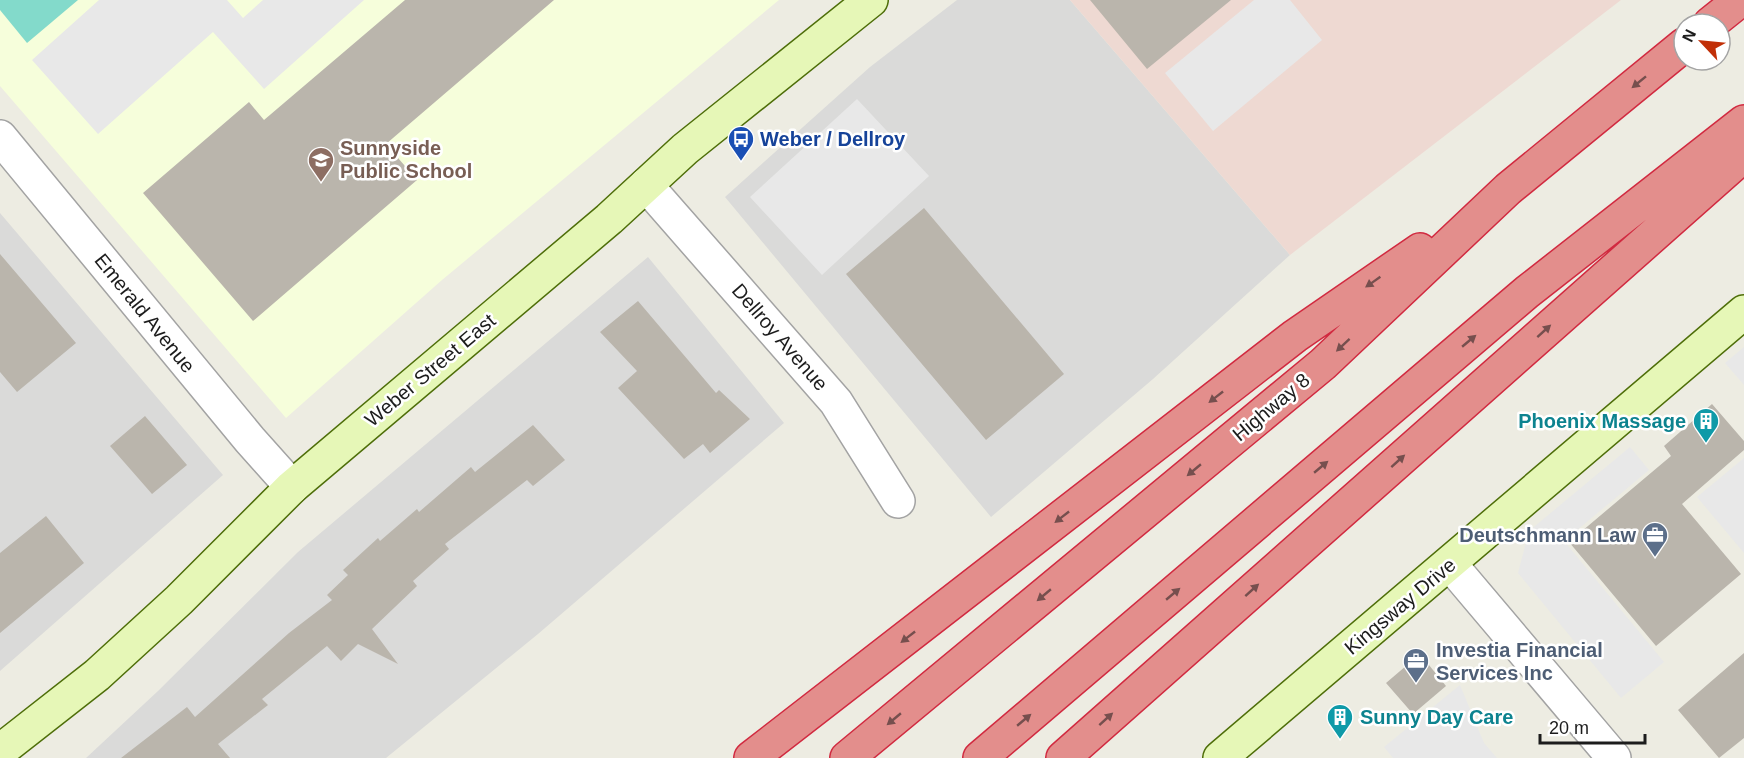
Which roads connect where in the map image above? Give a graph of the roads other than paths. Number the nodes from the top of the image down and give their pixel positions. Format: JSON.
{"nodes":[{"id":1,"x":871,"y":0,"type":"edge"},
{"id":2,"x":1740,"y":0,"type":"edge"},
{"id":3,"x":1725,"y":12,"type":"edge"},
{"id":4,"x":1672,"y":55,"type":"edge"},
{"id":5,"x":1744,"y":122,"type":"edge"},
{"id":6,"x":0,"y":137,"type":"edge"},
{"id":7,"x":1744,"y":155,"type":"edge"},
{"id":8,"x":646,"y":185,"type":"junction"},
{"id":9,"x":1508,"y":189,"type":"junction"},
{"id":10,"x":1744,"y":312,"type":"edge"},
{"id":11,"x":292,"y":487,"type":"junction"},
{"id":12,"x":898,"y":501,"type":"dead end"},
{"id":13,"x":1450,"y":564,"type":"junction"},
{"id":14,"x":0,"y":751,"type":"edge"},
{"id":15,"x":751,"y":758,"type":"edge"},
{"id":16,"x":847,"y":758,"type":"edge"},
{"id":17,"x":980,"y":758,"type":"edge"},
{"id":18,"x":1063,"y":758,"type":"edge"},
{"id":19,"x":1220,"y":758,"type":"edge"},
{"id":20,"x":1614,"y":758,"type":"edge"}],
"edges":[{"from":1,"to":8,"type":"main road","name":"Weber Street East"},
{"from":2,"to":3,"type":"highway"},
{"from":4,"to":9,"type":"highway","name":"Highway 8","one_way":true},
{"from":17,"to":5,"type":"highway","one_way":true},
{"from":6,"to":11,"type":"street","name":"Emerald Avenue"},
{"from":18,"to":7,"type":"highway","one_way":true},
{"from":8,"to":11,"type":"main road","name":"Weber Street East"},
{"from":8,"to":12,"type":"street","name":"Dellroy Avenue"},
{"from":9,"to":15,"type":"highway","one_way":true},
{"from":9,"to":16,"type":"highway","name":"Highway 8","one_way":true},
{"from":10,"to":13,"type":"main road","name":"Kingsway Drive"},
{"from":11,"to":14,"type":"main road","name":"Weber Street East"},
{"from":13,"to":19,"type":"main road","name":"Kingsway Drive"},
{"from":13,"to":20,"type":"street"}]}
